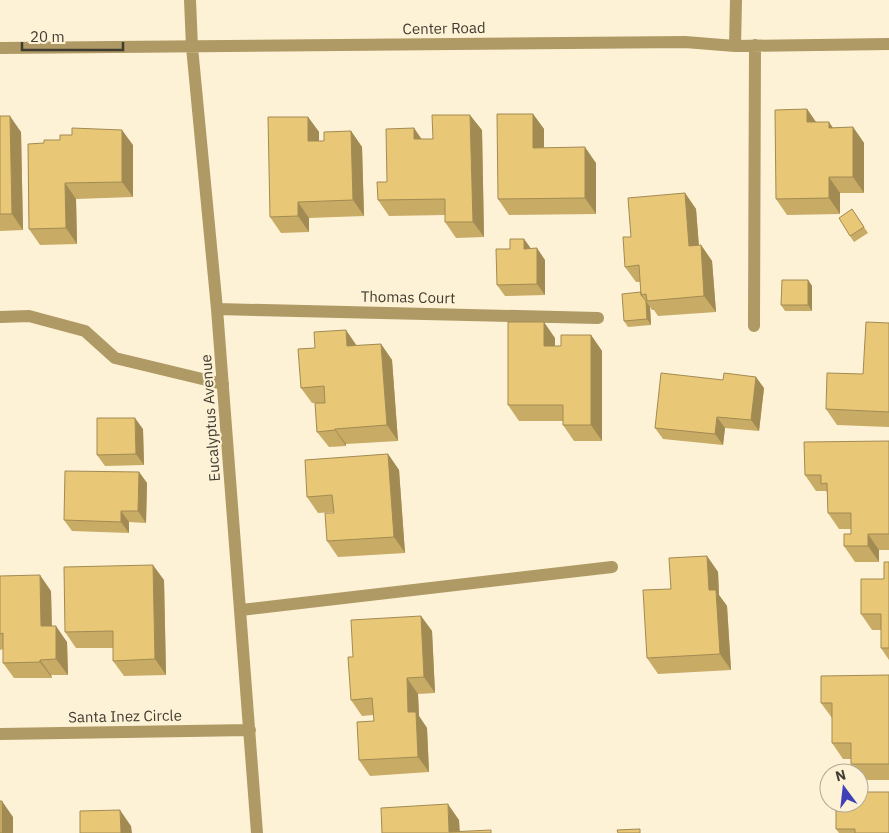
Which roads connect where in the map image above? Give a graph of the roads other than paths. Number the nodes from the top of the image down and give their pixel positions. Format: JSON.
{"nodes":[{"id":1,"x":190,"y":0,"type":"edge"},
{"id":2,"x":736,"y":0,"type":"edge"},
{"id":3,"x":889,"y":44,"type":"edge"},
{"id":4,"x":735,"y":46,"type":"junction"},
{"id":5,"x":754,"y":46,"type":"junction"},
{"id":6,"x":192,"y":47,"type":"junction"},
{"id":7,"x":0,"y":48,"type":"edge"},
{"id":8,"x":218,"y":309,"type":"junction"},
{"id":9,"x":0,"y":317,"type":"edge"},
{"id":10,"x":598,"y":318,"type":"dead end"},
{"id":11,"x":754,"y":326,"type":"dead end"},
{"id":12,"x":223,"y":384,"type":"junction"},
{"id":13,"x":612,"y":567,"type":"dead end"},
{"id":14,"x":241,"y":610,"type":"junction"},
{"id":15,"x":250,"y":730,"type":"junction"},
{"id":16,"x":0,"y":734,"type":"edge"},
{"id":17,"x":257,"y":833,"type":"edge"}],
"edges":[{"from":1,"to":6,"type":"street","name":"Eucalyptus Avenue"},
{"from":2,"to":4,"type":"street"},
{"from":3,"to":5,"type":"street","name":"Center Road"},
{"from":4,"to":5,"type":"street","name":"Center Road"},
{"from":4,"to":6,"type":"street","name":"Center Road"},
{"from":5,"to":11,"type":"street"},
{"from":6,"to":7,"type":"street","name":"Center Road"},
{"from":6,"to":8,"type":"street","name":"Eucalyptus Avenue"},
{"from":8,"to":10,"type":"street","name":"Thomas Court"},
{"from":8,"to":12,"type":"street","name":"Eucalyptus Avenue"},
{"from":9,"to":12,"type":"street"},
{"from":12,"to":14,"type":"street","name":"Eucalyptus Avenue"},
{"from":13,"to":14,"type":"street"},
{"from":14,"to":15,"type":"street","name":"Eucalyptus Avenue"},
{"from":15,"to":16,"type":"street","name":"Santa Inez Circle"},
{"from":15,"to":17,"type":"street","name":"Eucalyptus Avenue"}]}
